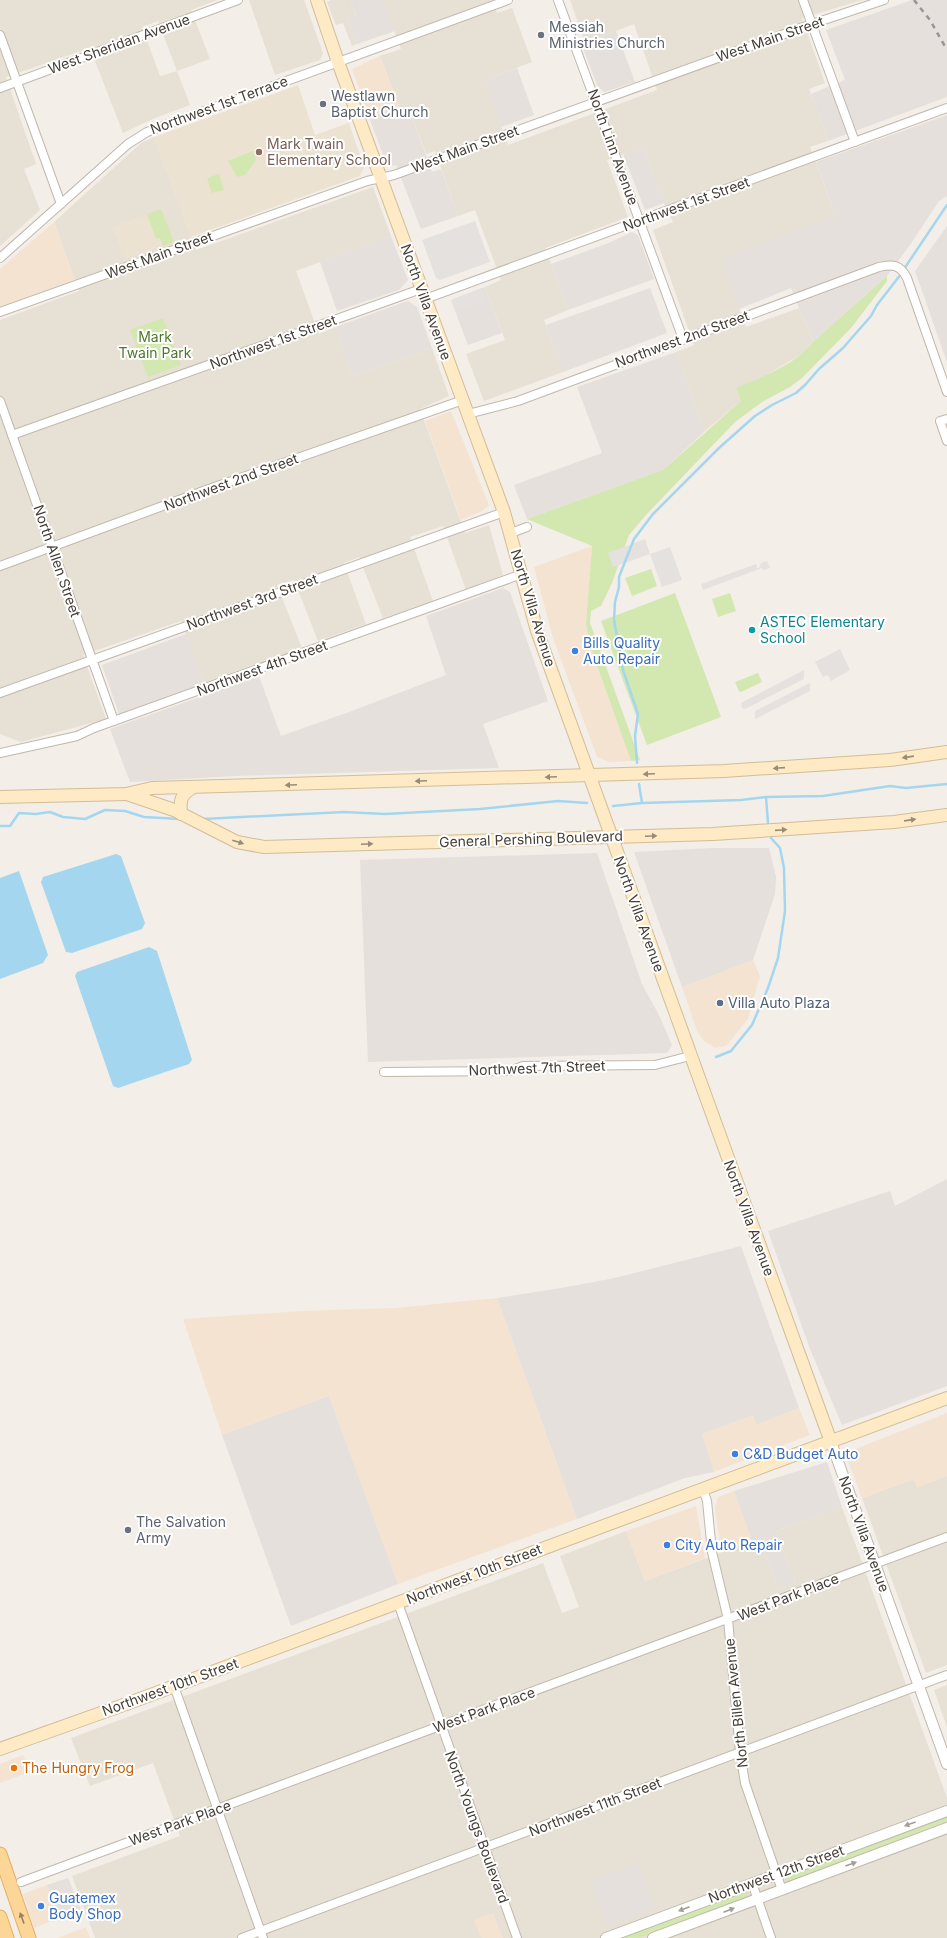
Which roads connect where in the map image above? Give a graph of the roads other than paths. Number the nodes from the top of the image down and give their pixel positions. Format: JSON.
{"nodes":[{"id":1,"x":238,"y":0,"type":"edge"},
{"id":2,"x":312,"y":0,"type":"edge"},
{"id":3,"x":317,"y":0,"type":"edge"},
{"id":4,"x":508,"y":0,"type":"edge"},
{"id":5,"x":558,"y":0,"type":"edge"},
{"id":6,"x":803,"y":0,"type":"edge"},
{"id":7,"x":884,"y":0,"type":"edge"},
{"id":8,"x":320,"y":14,"type":"junction"},
{"id":9,"x":812,"y":24,"type":"junction"},
{"id":10,"x":0,"y":35,"type":"edge"},
{"id":11,"x":338,"y":62,"type":"junction"},
{"id":12,"x":16,"y":82,"type":"junction"},
{"id":13,"x":0,"y":88,"type":"edge"},
{"id":14,"x":596,"y":101,"type":"junction"},
{"id":15,"x":947,"y":108,"type":"edge"},
{"id":16,"x":855,"y":142,"type":"junction"},
{"id":17,"x":381,"y":178,"type":"junction"},
{"id":18,"x":61,"y":204,"type":"junction"},
{"id":19,"x":640,"y":220,"type":"junction"},
{"id":20,"x":0,"y":258,"type":"edge"},
{"id":21,"x":423,"y":294,"type":"junction"},
{"id":22,"x":0,"y":312,"type":"edge"},
{"id":23,"x":683,"y":338,"type":"junction"},
{"id":24,"x":947,"y":392,"type":"edge"},
{"id":25,"x":463,"y":400,"type":"junction"},
{"id":26,"x":0,"y":401,"type":"edge"},
{"id":27,"x":468,"y":414,"type":"junction"},
{"id":28,"x":943,"y":420,"type":"edge"},
{"id":29,"x":12,"y":435,"type":"junction"},
{"id":30,"x":947,"y":441,"type":"edge"},
{"id":31,"x":504,"y":512,"type":"junction"},
{"id":32,"x":527,"y":527,"type":"dead end"},
{"id":33,"x":511,"y":533,"type":"junction"},
{"id":34,"x":52,"y":547,"type":"junction"},
{"id":35,"x":0,"y":566,"type":"edge"},
{"id":36,"x":522,"y":574,"type":"junction"},
{"id":37,"x":92,"y":660,"type":"junction"},
{"id":38,"x":0,"y":693,"type":"edge"},
{"id":39,"x":114,"y":721,"type":"junction"},
{"id":40,"x":947,"y":752,"type":"edge"},
{"id":41,"x":0,"y":753,"type":"edge"},
{"id":42,"x":590,"y":776,"type":"junction"},
{"id":43,"x":192,"y":788,"type":"junction"},
{"id":44,"x":126,"y":794,"type":"junction"},
{"id":45,"x":0,"y":797,"type":"edge"},
{"id":46,"x":181,"y":814,"type":"junction"},
{"id":47,"x":947,"y":815,"type":"edge"},
{"id":48,"x":612,"y":837,"type":"junction"},
{"id":49,"x":690,"y":1056,"type":"junction"},
{"id":50,"x":384,"y":1072,"type":"dead end"},
{"id":51,"x":947,"y":1398,"type":"edge"},
{"id":52,"x":831,"y":1442,"type":"junction"},
{"id":53,"x":703,"y":1489,"type":"junction"},
{"id":54,"x":947,"y":1537,"type":"edge"},
{"id":55,"x":875,"y":1564,"type":"junction"},
{"id":56,"x":398,"y":1603,"type":"junction"},
{"id":57,"x":728,"y":1619,"type":"junction"},
{"id":58,"x":947,"y":1675,"type":"edge"},
{"id":59,"x":919,"y":1685,"type":"junction"},
{"id":60,"x":174,"y":1686,"type":"junction"},
{"id":61,"x":441,"y":1725,"type":"junction"},
{"id":62,"x":0,"y":1749,"type":"edge"},
{"id":63,"x":740,"y":1752,"type":"junction"},
{"id":64,"x":947,"y":1764,"type":"edge"},
{"id":65,"x":218,"y":1809,"type":"junction"},
{"id":66,"x":947,"y":1811,"type":"edge"},
{"id":67,"x":947,"y":1828,"type":"edge"},
{"id":68,"x":485,"y":1848,"type":"junction"},
{"id":69,"x":0,"y":1854,"type":"edge"},
{"id":70,"x":776,"y":1874,"type":"junction"},
{"id":71,"x":9,"y":1876,"type":"edge"},
{"id":72,"x":752,"y":1883,"type":"junction"},
{"id":73,"x":782,"y":1890,"type":"junction"},
{"id":74,"x":757,"y":1899,"type":"junction"},
{"id":75,"x":0,"y":1918,"type":"edge"},
{"id":76,"x":262,"y":1934,"type":"edge"},
{"id":77,"x":7,"y":1938,"type":"edge"},
{"id":78,"x":29,"y":1938,"type":"edge"},
{"id":79,"x":242,"y":1938,"type":"edge"},
{"id":80,"x":517,"y":1938,"type":"edge"},
{"id":81,"x":606,"y":1938,"type":"edge"},
{"id":82,"x":654,"y":1938,"type":"edge"},
{"id":83,"x":771,"y":1938,"type":"edge"}],
"edges":[{"from":1,"to":12,"type":"street","name":"West Sheridan Avenue"},
{"from":2,"to":8,"type":"main road"},
{"from":3,"to":8,"type":"main road"},
{"from":4,"to":11,"type":"street"},
{"from":5,"to":14,"type":"street","name":"North Linn Avenue"},
{"from":6,"to":9,"type":"street"},
{"from":7,"to":9,"type":"street","name":"West Main Street"},
{"from":8,"to":11,"type":"main road","name":"North Villa Avenue"},
{"from":9,"to":14,"type":"street","name":"West Main Street"},
{"from":9,"to":16,"type":"street"},
{"from":10,"to":12,"type":"street"},
{"from":11,"to":17,"type":"main road","name":"North Villa Avenue"},
{"from":11,"to":18,"type":"street","name":"Northwest 1st Terrace"},
{"from":12,"to":13,"type":"street","name":"West Sheridan Avenue"},
{"from":12,"to":18,"type":"street"},
{"from":14,"to":17,"type":"street","name":"West Main Street"},
{"from":14,"to":19,"type":"street","name":"North Linn Avenue"},
{"from":15,"to":16,"type":"street","name":"Northwest 1st Street"},
{"from":16,"to":19,"type":"street","name":"Northwest 1st Street"},
{"from":17,"to":21,"type":"main road","name":"North Villa Avenue"},
{"from":17,"to":22,"type":"street","name":"West Main Street"},
{"from":18,"to":20,"type":"street","name":"Northwest 1st Terrace"},
{"from":19,"to":21,"type":"street","name":"Northwest 1st Street"},
{"from":19,"to":23,"type":"street","name":"North Linn Avenue"},
{"from":21,"to":25,"type":"main road","name":"North Villa Avenue"},
{"from":21,"to":29,"type":"street","name":"Northwest 1st Street"},
{"from":23,"to":24,"type":"street","name":"Northwest 2nd Street"},
{"from":23,"to":27,"type":"street","name":"Northwest 2nd Street"},
{"from":25,"to":27,"type":"main road","name":"North Villa Avenue"},
{"from":25,"to":34,"type":"street","name":"Northwest 2nd Street"},
{"from":26,"to":29,"type":"street","name":"North Allen Street"},
{"from":27,"to":31,"type":"main road","name":"North Villa Avenue"},
{"from":28,"to":30,"type":"street"},
{"from":29,"to":34,"type":"street","name":"North Allen Street"},
{"from":31,"to":33,"type":"main road","name":"North Villa Avenue"},
{"from":31,"to":37,"type":"street","name":"Northwest 3rd Street"},
{"from":32,"to":33,"type":"street"},
{"from":33,"to":36,"type":"main road","name":"North Villa Avenue"},
{"from":34,"to":35,"type":"street","name":"Northwest 2nd Street"},
{"from":34,"to":37,"type":"street","name":"North Allen Street"},
{"from":36,"to":39,"type":"street","name":"Northwest 4th Street"},
{"from":36,"to":42,"type":"main road","name":"North Villa Avenue"},
{"from":37,"to":38,"type":"street","name":"Northwest 3rd Street"},
{"from":37,"to":39,"type":"street","name":"North Allen Street"},
{"from":39,"to":41,"type":"street","name":"Northwest 4th Street"},
{"from":40,"to":42,"type":"main road","name":"General Pershing Boulevard","one_way":true},
{"from":42,"to":43,"type":"main road","name":"General Pershing Boulevard","one_way":true},
{"from":42,"to":48,"type":"main road","name":"North Villa Avenue"},
{"from":43,"to":44,"type":"main road","name":"General Pershing Boulevard"},
{"from":43,"to":46,"type":"main road"},
{"from":44,"to":45,"type":"main road","name":"General Pershing Boulevard"},
{"from":44,"to":46,"type":"main road","name":"General Pershing Boulevard"},
{"from":46,"to":48,"type":"main road","name":"General Pershing Boulevard","one_way":true},
{"from":48,"to":47,"type":"main road","name":"General Pershing Boulevard","one_way":true},
{"from":48,"to":49,"type":"main road","name":"North Villa Avenue"},
{"from":49,"to":50,"type":"street","name":"Northwest 7th Street"},
{"from":49,"to":52,"type":"main road","name":"North Villa Avenue"},
{"from":51,"to":52,"type":"main road","name":"Northwest 10th Street"},
{"from":52,"to":53,"type":"main road","name":"Northwest 10th Street"},
{"from":52,"to":55,"type":"street","name":"North Villa Avenue"},
{"from":53,"to":56,"type":"main road","name":"Northwest 10th Street"},
{"from":53,"to":57,"type":"street","name":"North Billen Avenue"},
{"from":54,"to":55,"type":"street","name":"West Park Place"},
{"from":55,"to":57,"type":"street","name":"West Park Place"},
{"from":55,"to":59,"type":"street","name":"North Villa Avenue"},
{"from":56,"to":60,"type":"main road","name":"Northwest 10th Street"},
{"from":56,"to":61,"type":"street","name":"North Youngs Boulevard"},
{"from":57,"to":61,"type":"street","name":"West Park Place"},
{"from":57,"to":63,"type":"street","name":"North Billen Avenue"},
{"from":58,"to":59,"type":"street","name":"Northwest 11th Street"},
{"from":59,"to":63,"type":"street","name":"Northwest 11th Street"},
{"from":59,"to":64,"type":"street","name":"North Villa Avenue"},
{"from":60,"to":62,"type":"main road","name":"Northwest 10th Street"},
{"from":60,"to":65,"type":"street"},
{"from":61,"to":65,"type":"street","name":"West Park Place"},
{"from":61,"to":68,"type":"street","name":"North Youngs Boulevard"},
{"from":63,"to":68,"type":"street","name":"Northwest 11th Street"},
{"from":63,"to":70,"type":"street","name":"North Billen Avenue"},
{"from":65,"to":71,"type":"street","name":"West Park Place"},
{"from":65,"to":76,"type":"street"},
{"from":66,"to":70,"type":"street","name":"Northwest 12th Street","one_way":true},
{"from":73,"to":67,"type":"street","name":"Northwest 12th Street","one_way":true},
{"from":68,"to":76,"type":"street","name":"Northwest 11th Street"},
{"from":68,"to":80,"type":"street","name":"North Youngs Boulevard"},
{"from":69,"to":71,"type":"main road"},
{"from":70,"to":72,"type":"street","name":"Northwest 12th Street"},
{"from":70,"to":73,"type":"street","name":"North Billen Avenue"},
{"from":78,"to":71,"type":"main road","one_way":true},
{"from":72,"to":74,"type":"street"},
{"from":72,"to":81,"type":"street","name":"Northwest 12th Street","one_way":true},
{"from":73,"to":74,"type":"street","name":"Northwest 12th Street"},
{"from":82,"to":74,"type":"street","name":"Northwest 12th Street","one_way":true},
{"from":74,"to":83,"type":"street"},
{"from":75,"to":77,"type":"main road"},
{"from":76,"to":79,"type":"street","name":"Northwest 11th Street"}]}
